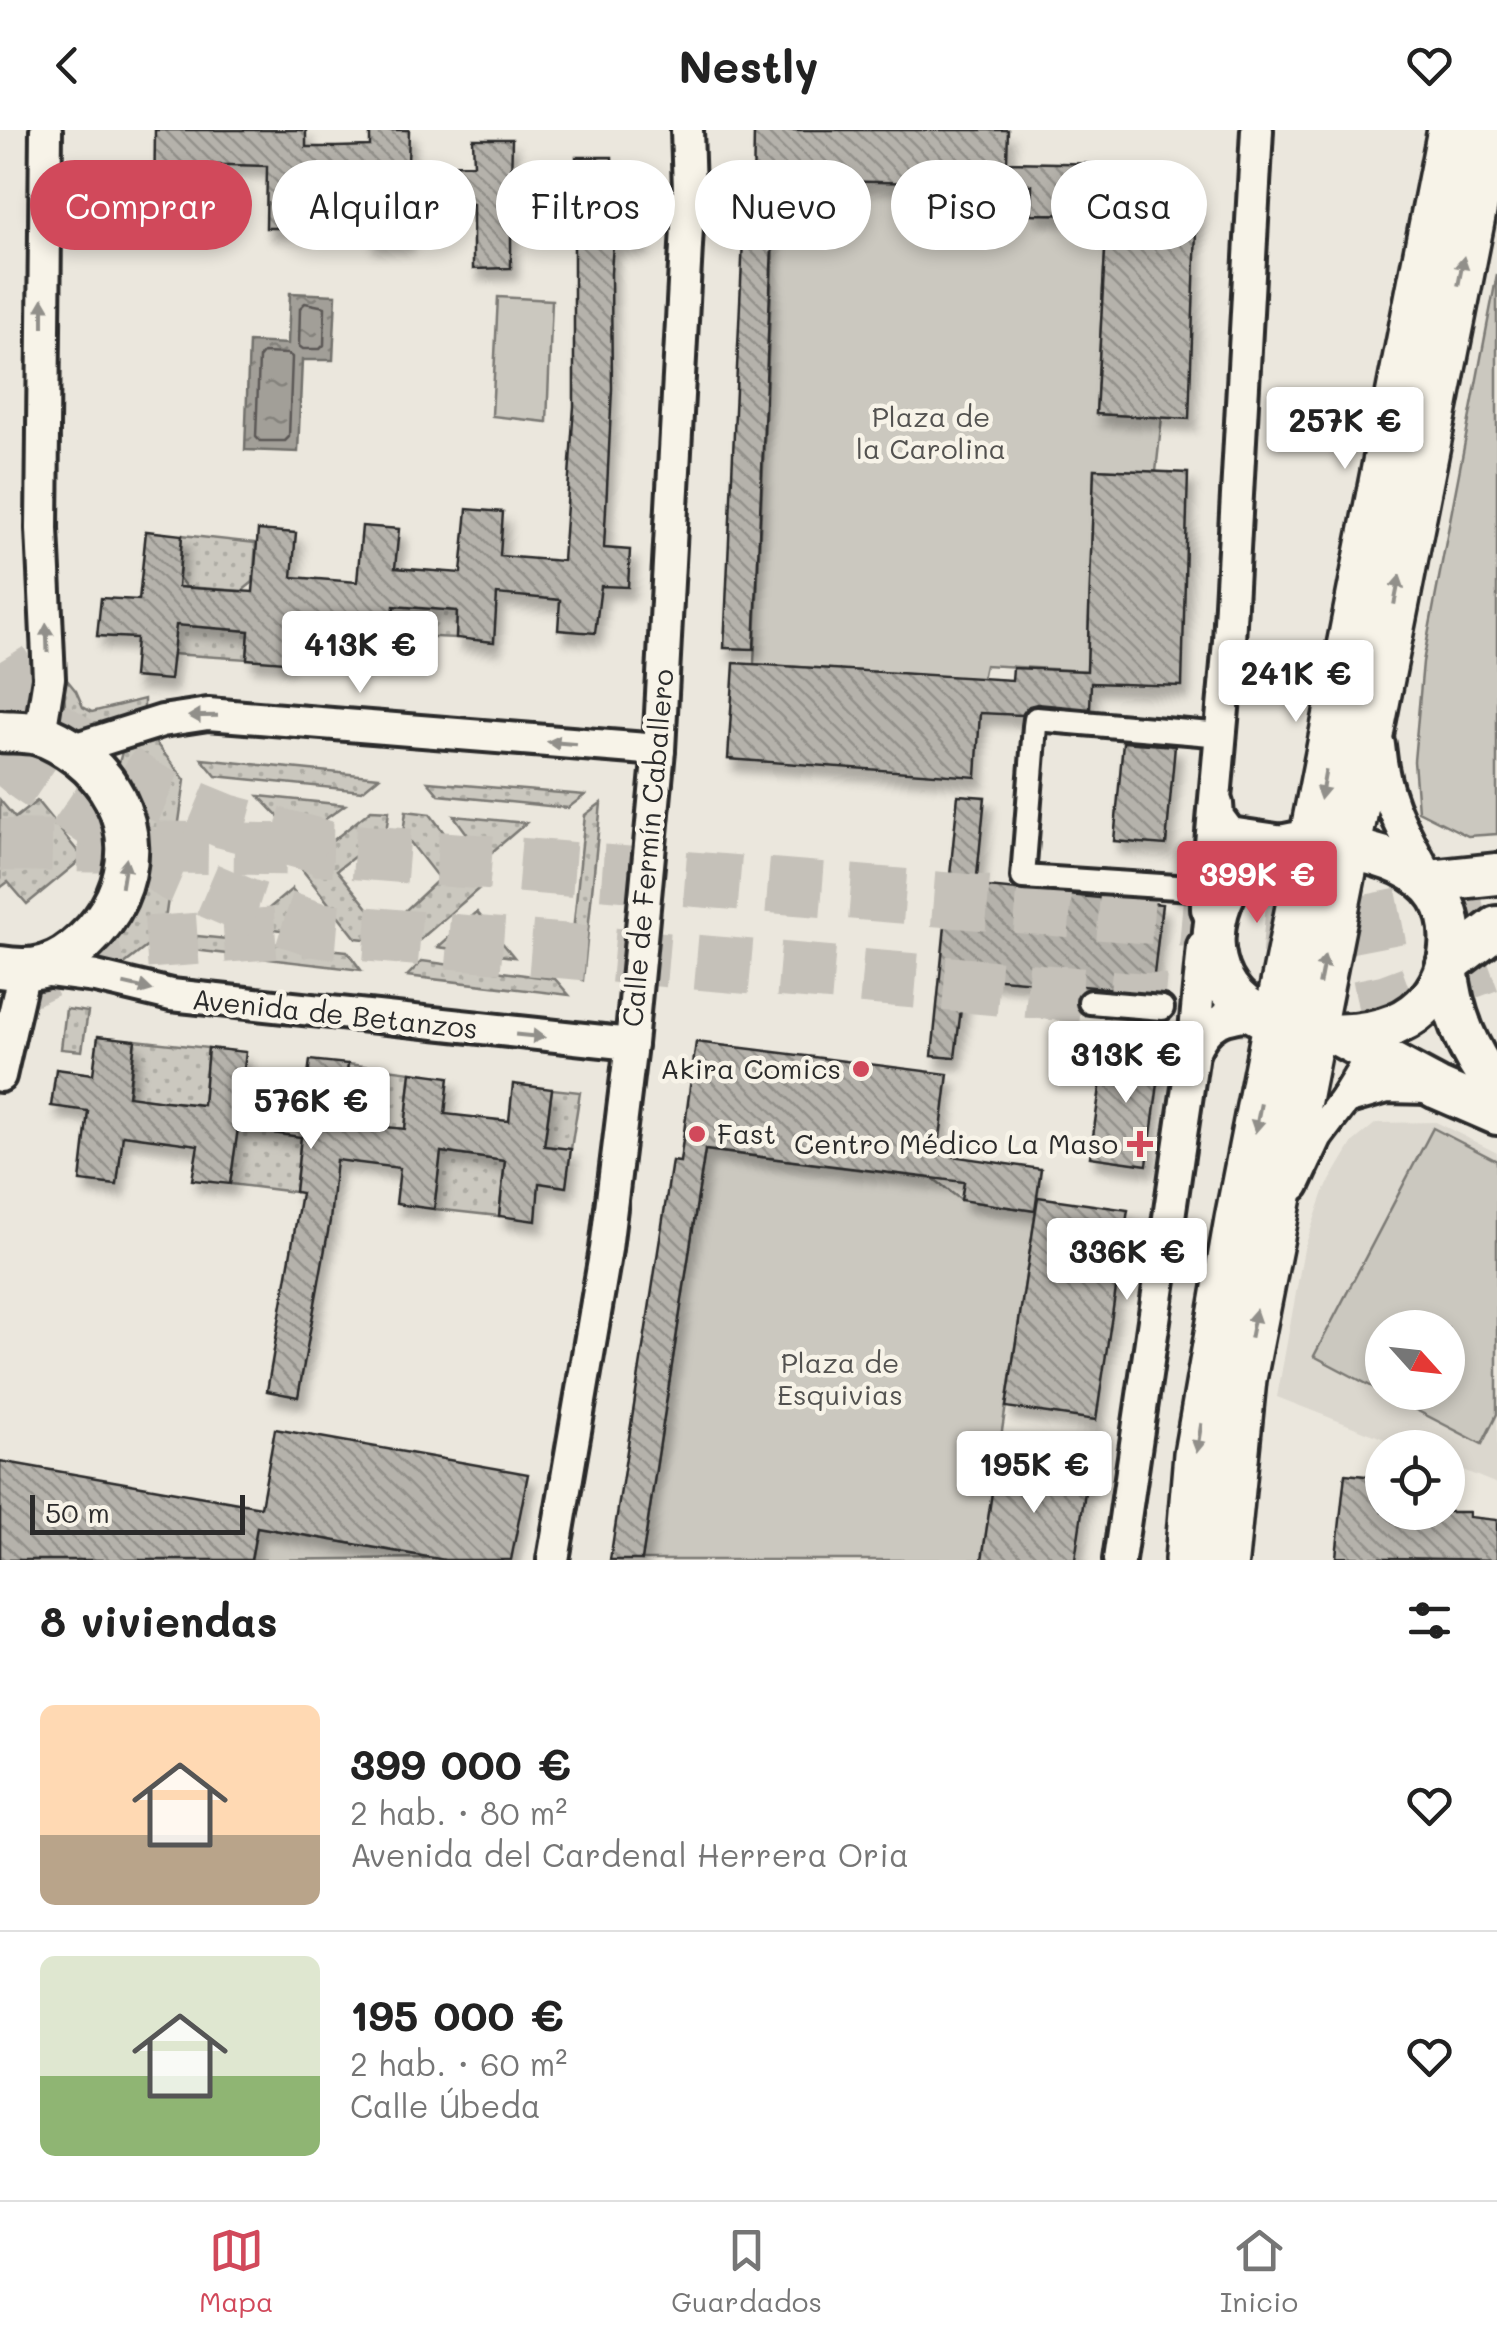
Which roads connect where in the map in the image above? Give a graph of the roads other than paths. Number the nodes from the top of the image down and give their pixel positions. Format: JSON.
{"nodes":[{"id":1,"x":46,"y":130,"type":"edge"},
{"id":2,"x":687,"y":130,"type":"edge"},
{"id":3,"x":1257,"y":130,"type":"edge"},
{"id":4,"x":1451,"y":130,"type":"edge"},
{"id":5,"x":1488,"y":130,"type":"edge"},
{"id":6,"x":1377,"y":685,"type":"junction"},
{"id":7,"x":0,"y":731,"type":"edge"},
{"id":8,"x":1223,"y":735,"type":"junction"},
{"id":9,"x":55,"y":742,"type":"junction"},
{"id":10,"x":659,"y":750,"type":"junction"},
{"id":11,"x":1217,"y":801,"type":"junction"},
{"id":12,"x":1318,"y":845,"type":"junction"},
{"id":13,"x":1497,"y":874,"type":"edge"},
{"id":14,"x":1430,"y":881,"type":"junction"},
{"id":15,"x":1212,"y":917,"type":"junction"},
{"id":16,"x":1497,"y":927,"type":"edge"},
{"id":17,"x":1447,"y":965,"type":"junction"},
{"id":18,"x":22,"y":969,"type":"edge"},
{"id":19,"x":1090,"y":1002,"type":"dead end"},
{"id":20,"x":1162,"y":1008,"type":"dead end"},
{"id":21,"x":1296,"y":1026,"type":"junction"},
{"id":22,"x":1381,"y":1040,"type":"junction"},
{"id":23,"x":631,"y":1044,"type":"junction"},
{"id":24,"x":1193,"y":1053,"type":"junction"},
{"id":25,"x":0,"y":1076,"type":"edge"},
{"id":26,"x":1436,"y":1088,"type":"junction"},
{"id":27,"x":1497,"y":1090,"type":"edge"},
{"id":28,"x":1345,"y":1099,"type":"junction"},
{"id":29,"x":1497,"y":1114,"type":"edge"},
{"id":30,"x":1264,"y":1272,"type":"junction"},
{"id":31,"x":553,"y":1560,"type":"edge"},
{"id":32,"x":1118,"y":1560,"type":"edge"},
{"id":33,"x":1188,"y":1560,"type":"edge"},
{"id":34,"x":1225,"y":1560,"type":"edge"}],
"edges":[{"from":9,"to":1,"type":"street","one_way":true},
{"from":2,"to":10,"type":"street","name":"Calle de Fermín Caballero"},
{"from":3,"to":8,"type":"street"},
{"from":4,"to":12,"type":"main road","one_way":true},
{"from":6,"to":5,"type":"main road","one_way":true},
{"from":6,"to":12,"type":"main road"},
{"from":6,"to":14,"type":"street"},
{"from":7,"to":9,"type":"street"},
{"from":8,"to":11,"type":"street"},
{"from":8,"to":15,"type":"street"},
{"from":10,"to":9,"type":"street","one_way":true},
{"from":18,"to":9,"type":"street","one_way":true},
{"from":10,"to":23,"type":"street","name":"Calle de Fermín Caballero"},
{"from":11,"to":12,"type":"street"},
{"from":11,"to":15,"type":"street"},
{"from":12,"to":14,"type":"street"},
{"from":12,"to":15,"type":"street"},
{"from":12,"to":21,"type":"main road"},
{"from":13,"to":14,"type":"street"},
{"from":14,"to":17,"type":"street"},
{"from":15,"to":21,"type":"street"},
{"from":15,"to":24,"type":"street"},
{"from":16,"to":17,"type":"street"},
{"from":17,"to":22,"type":"street"},
{"from":17,"to":27,"type":"street"},
{"from":18,"to":23,"type":"street","name":"Avenida de Betanzos","one_way":true},
{"from":18,"to":25,"type":"street"},
{"from":19,"to":20,"type":"street"},
{"from":21,"to":22,"type":"street"},
{"from":21,"to":24,"type":"street"},
{"from":21,"to":30,"type":"main road"},
{"from":21,"to":33,"type":"main road","one_way":true},
{"from":22,"to":26,"type":"street"},
{"from":22,"to":28,"type":"street"},
{"from":23,"to":31,"type":"street","name":"Calle de Fermín Caballero"},
{"from":24,"to":32,"type":"street"},
{"from":26,"to":28,"type":"street"},
{"from":26,"to":29,"type":"street"},
{"from":28,"to":30,"type":"street"},
{"from":34,"to":30,"type":"main road","one_way":true}]}
